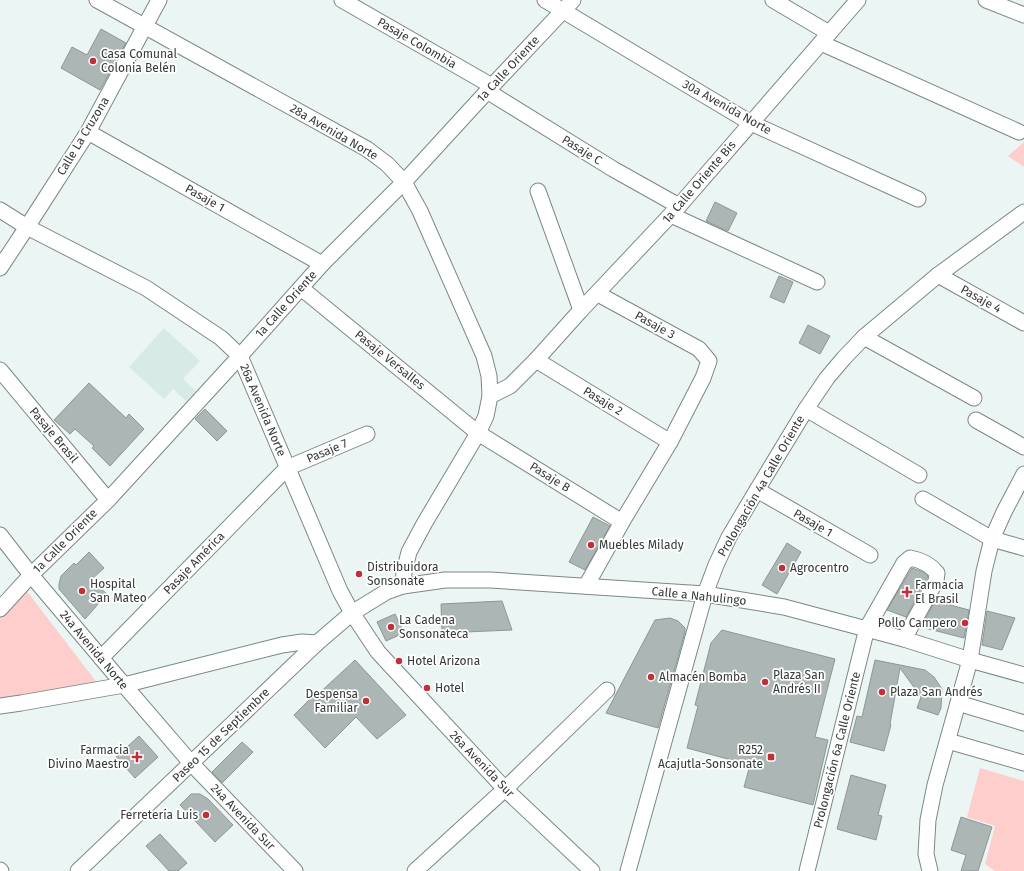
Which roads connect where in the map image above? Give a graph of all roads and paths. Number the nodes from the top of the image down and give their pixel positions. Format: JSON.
{"nodes":[{"id":1,"x":97,"y":0,"type":"edge"},
{"id":2,"x":159,"y":0,"type":"edge"},
{"id":3,"x":342,"y":0,"type":"edge"},
{"id":4,"x":545,"y":0,"type":"edge"},
{"id":5,"x":773,"y":0,"type":"edge"},
{"id":6,"x":858,"y":0,"type":"edge"},
{"id":7,"x":986,"y":0,"type":"edge"},
{"id":8,"x":568,"y":5,"type":"edge"},
{"id":9,"x":1024,"y":15,"type":"edge"},
{"id":10,"x":145,"y":26,"type":"junction"},
{"id":11,"x":825,"y":38,"type":"junction"},
{"id":12,"x":489,"y":88,"type":"junction"},
{"id":13,"x":751,"y":123,"type":"junction"},
{"id":14,"x":88,"y":132,"type":"junction"},
{"id":15,"x":1019,"y":132,"type":"dead end"},
{"id":16,"x":404,"y":182,"type":"junction"},
{"id":17,"x":538,"y":191,"type":"dead end"},
{"id":18,"x":918,"y":199,"type":"dead end"},
{"id":19,"x":0,"y":210,"type":"edge"},
{"id":20,"x":675,"y":210,"type":"junction"},
{"id":21,"x":1023,"y":215,"type":"edge"},
{"id":22,"x":27,"y":227,"type":"junction"},
{"id":23,"x":322,"y":264,"type":"junction"},
{"id":24,"x":0,"y":268,"type":"edge"},
{"id":25,"x":938,"y":275,"type":"junction"},
{"id":26,"x":817,"y":282,"type":"dead end"},
{"id":27,"x":301,"y":288,"type":"junction"},
{"id":28,"x":598,"y":294,"type":"junction"},
{"id":29,"x":581,"y":310,"type":"junction"},
{"id":30,"x":1024,"y":323,"type":"edge"},
{"id":31,"x":864,"y":337,"type":"junction"},
{"id":32,"x":240,"y":356,"type":"junction"},
{"id":33,"x":536,"y":360,"type":"junction"},
{"id":34,"x":0,"y":370,"type":"edge"},
{"id":35,"x":490,"y":396,"type":"junction"},
{"id":36,"x":974,"y":398,"type":"dead end"},
{"id":37,"x":806,"y":409,"type":"junction"},
{"id":38,"x":976,"y":420,"type":"dead end"},
{"id":39,"x":478,"y":433,"type":"junction"},
{"id":40,"x":368,"y":434,"type":"dead end"},
{"id":41,"x":670,"y":442,"type":"junction"},
{"id":42,"x":1024,"y":447,"type":"edge"},
{"id":43,"x":287,"y":468,"type":"junction"},
{"id":44,"x":1024,"y":474,"type":"edge"},
{"id":45,"x":919,"y":475,"type":"dead end"},
{"id":46,"x":757,"y":490,"type":"junction"},
{"id":47,"x":923,"y":499,"type":"dead end"},
{"id":48,"x":108,"y":500,"type":"junction"},
{"id":49,"x":622,"y":522,"type":"junction"},
{"id":50,"x":0,"y":535,"type":"edge"},
{"id":51,"x":992,"y":539,"type":"junction"},
{"id":52,"x":1024,"y":548,"type":"edge"},
{"id":53,"x":870,"y":555,"type":"dead end"},
{"id":54,"x":31,"y":575,"type":"junction"},
{"id":55,"x":403,"y":586,"type":"junction"},
{"id":56,"x":586,"y":586,"type":"junction"},
{"id":57,"x":704,"y":594,"type":"junction"},
{"id":58,"x":369,"y":602,"type":"joint"},
{"id":59,"x":0,"y":609,"type":"edge"},
{"id":60,"x":352,"y":613,"type":"junction"},
{"id":61,"x":867,"y":628,"type":"junction"},
{"id":62,"x":904,"y":639,"type":"junction"},
{"id":63,"x":318,"y":643,"type":"junction"},
{"id":64,"x":378,"y":652,"type":"joint"},
{"id":65,"x":102,"y":658,"type":"junction"},
{"id":66,"x":970,"y":660,"type":"junction"},
{"id":67,"x":1024,"y":674,"type":"edge"},
{"id":68,"x":124,"y":685,"type":"junction"},
{"id":69,"x":607,"y":690,"type":"dead end"},
{"id":70,"x":958,"y":703,"type":"junction"},
{"id":71,"x":0,"y":706,"type":"edge"},
{"id":72,"x":1024,"y":723,"type":"edge"},
{"id":73,"x":948,"y":741,"type":"junction"},
{"id":74,"x":192,"y":763,"type":"junction"},
{"id":75,"x":1024,"y":763,"type":"edge"},
{"id":76,"x":504,"y":789,"type":"junction"},
{"id":77,"x":78,"y":871,"type":"edge"},
{"id":78,"x":295,"y":871,"type":"edge"},
{"id":79,"x":415,"y":871,"type":"edge"},
{"id":80,"x":592,"y":871,"type":"edge"},
{"id":81,"x":628,"y":871,"type":"edge"},
{"id":82,"x":807,"y":871,"type":"edge"},
{"id":83,"x":930,"y":871,"type":"edge"}],
"edges":[{"from":1,"to":10,"type":"street","name":"28a Avenida Norte"},
{"from":2,"to":10,"type":"street","name":"Calle La Cruzona"},
{"from":3,"to":12,"type":"street","name":"Pasaje Colombia"},
{"from":4,"to":8,"type":"street","name":"30a Avenida Norte"},
{"from":5,"to":11,"type":"street"},
{"from":6,"to":11,"type":"street","name":"1a Calle Oriente Bis"},
{"from":7,"to":9,"type":"street"},
{"from":8,"to":12,"type":"street","name":"1a Calle Oriente"},
{"from":8,"to":13,"type":"street","name":"30a Avenida Norte"},
{"from":10,"to":14,"type":"street","name":"Calle La Cruzona"},
{"from":10,"to":16,"type":"street","name":"28a Avenida Norte"},
{"from":11,"to":13,"type":"street","name":"1a Calle Oriente Bis"},
{"from":11,"to":15,"type":"street"},
{"from":12,"to":16,"type":"street","name":"1a Calle Oriente"},
{"from":12,"to":20,"type":"street","name":"Pasaje C"},
{"from":13,"to":18,"type":"street","name":"30a Avenida Norte"},
{"from":13,"to":20,"type":"street","name":"1a Calle Oriente Bis"},
{"from":14,"to":22,"type":"street","name":"Calle La Cruzona"},
{"from":14,"to":23,"type":"street","name":"Pasaje 1"},
{"from":16,"to":23,"type":"street","name":"1a Calle Oriente"},
{"from":16,"to":35,"type":"street","name":"28a Avenida Norte"},
{"from":17,"to":29,"type":"street"},
{"from":19,"to":22,"type":"street","name":"26a Avenida Norte"},
{"from":20,"to":26,"type":"street","name":"Pasaje C"},
{"from":20,"to":28,"type":"street","name":"1a Calle Oriente Bis"},
{"from":21,"to":25,"type":"street","name":"Prolongación 4a Calle Oriente"},
{"from":22,"to":24,"type":"street","name":"Calle La Cruzona"},
{"from":22,"to":32,"type":"street","name":"26a Avenida Norte"},
{"from":23,"to":27,"type":"street","name":"1a Calle Oriente"},
{"from":25,"to":30,"type":"street","name":"Pasaje 4"},
{"from":25,"to":31,"type":"street","name":"Prolongación 4a Calle Oriente"},
{"from":27,"to":32,"type":"street","name":"1a Calle Oriente"},
{"from":27,"to":39,"type":"street","name":"Pasaje Versalles"},
{"from":28,"to":29,"type":"street","name":"1a Calle Oriente Bis"},
{"from":28,"to":41,"type":"street","name":"Pasaje 3"},
{"from":29,"to":33,"type":"street","name":"1a Calle Oriente Bis"},
{"from":31,"to":36,"type":"street"},
{"from":31,"to":37,"type":"street","name":"Prolongación 4a Calle Oriente"},
{"from":32,"to":43,"type":"street","name":"26a Avenida Norte"},
{"from":32,"to":48,"type":"street","name":"1a Calle Oriente"},
{"from":33,"to":35,"type":"street","name":"1a Calle Oriente Bis"},
{"from":33,"to":41,"type":"street","name":"Pasaje 2"},
{"from":34,"to":48,"type":"street","name":"Pasaje Brasil"},
{"from":35,"to":39,"type":"street","name":"28a Avenida Norte"},
{"from":37,"to":45,"type":"street"},
{"from":37,"to":46,"type":"street","name":"Prolongación 4a Calle Oriente"},
{"from":38,"to":42,"type":"street"},
{"from":39,"to":49,"type":"street","name":"Pasaje B"},
{"from":39,"to":55,"type":"street","name":"28a Avenida Norte"},
{"from":40,"to":43,"type":"street","name":"Pasaje 7"},
{"from":41,"to":49,"type":"street"},
{"from":43,"to":60,"type":"street","name":"26a Avenida Norte"},
{"from":43,"to":65,"type":"street","name":"Pasaje América"},
{"from":44,"to":51,"type":"street"},
{"from":46,"to":53,"type":"street","name":"Pasaje 1"},
{"from":46,"to":57,"type":"street","name":"Prolongación 4a Calle Oriente"},
{"from":47,"to":51,"type":"street"},
{"from":48,"to":54,"type":"street","name":"1a Calle Oriente"},
{"from":49,"to":56,"type":"street"},
{"from":50,"to":54,"type":"street","name":"24a Avenida Norte"},
{"from":51,"to":52,"type":"street"},
{"from":51,"to":66,"type":"street"},
{"from":54,"to":59,"type":"street","name":"1a Calle Oriente"},
{"from":54,"to":65,"type":"street","name":"24a Avenida Norte"},
{"from":55,"to":56,"type":"street","name":"Calle a Nahulingo"},
{"from":55,"to":58,"type":"street","name":"Calle a Nahulingo"},
{"from":56,"to":57,"type":"street","name":"Calle a Nahulingo"},
{"from":57,"to":61,"type":"street","name":"Calle a Nahulingo"},
{"from":57,"to":81,"type":"street","name":"Prolongación 4a Calle Oriente"},
{"from":58,"to":60,"type":"street","name":"Paseo 15 de Septiembre"},
{"from":60,"to":63,"type":"street","name":"Paseo 15 de Septiembre"},
{"from":60,"to":64,"type":"street","name":"26a Avenida Norte"},
{"from":61,"to":62,"type":"street","name":"Calle a Nahulingo"},
{"from":61,"to":62,"type":"street","name":"Prolongación 6a Calle Oriente"},
{"from":61,"to":82,"type":"street","name":"Prolongación 6a Calle Oriente"},
{"from":62,"to":66,"type":"street","name":"Calle a Nahulingo"},
{"from":63,"to":68,"type":"street"},
{"from":63,"to":74,"type":"street","name":"Paseo 15 de Septiembre"},
{"from":64,"to":76,"type":"street","name":"26a Avenida Sur"},
{"from":65,"to":68,"type":"street","name":"24a Avenida Norte"},
{"from":66,"to":67,"type":"street","name":"Calle a Nahulingo"},
{"from":66,"to":70,"type":"street"},
{"from":68,"to":71,"type":"street"},
{"from":68,"to":74,"type":"street","name":"24a Avenida Norte"},
{"from":69,"to":76,"type":"street"},
{"from":70,"to":72,"type":"street"},
{"from":70,"to":73,"type":"street"},
{"from":73,"to":75,"type":"street"},
{"from":73,"to":83,"type":"street"},
{"from":74,"to":77,"type":"street","name":"Paseo 15 de Septiembre"},
{"from":74,"to":78,"type":"street","name":"24a Avenida Sur"},
{"from":76,"to":79,"type":"street"},
{"from":76,"to":80,"type":"street","name":"26a Avenida Sur"}]}
